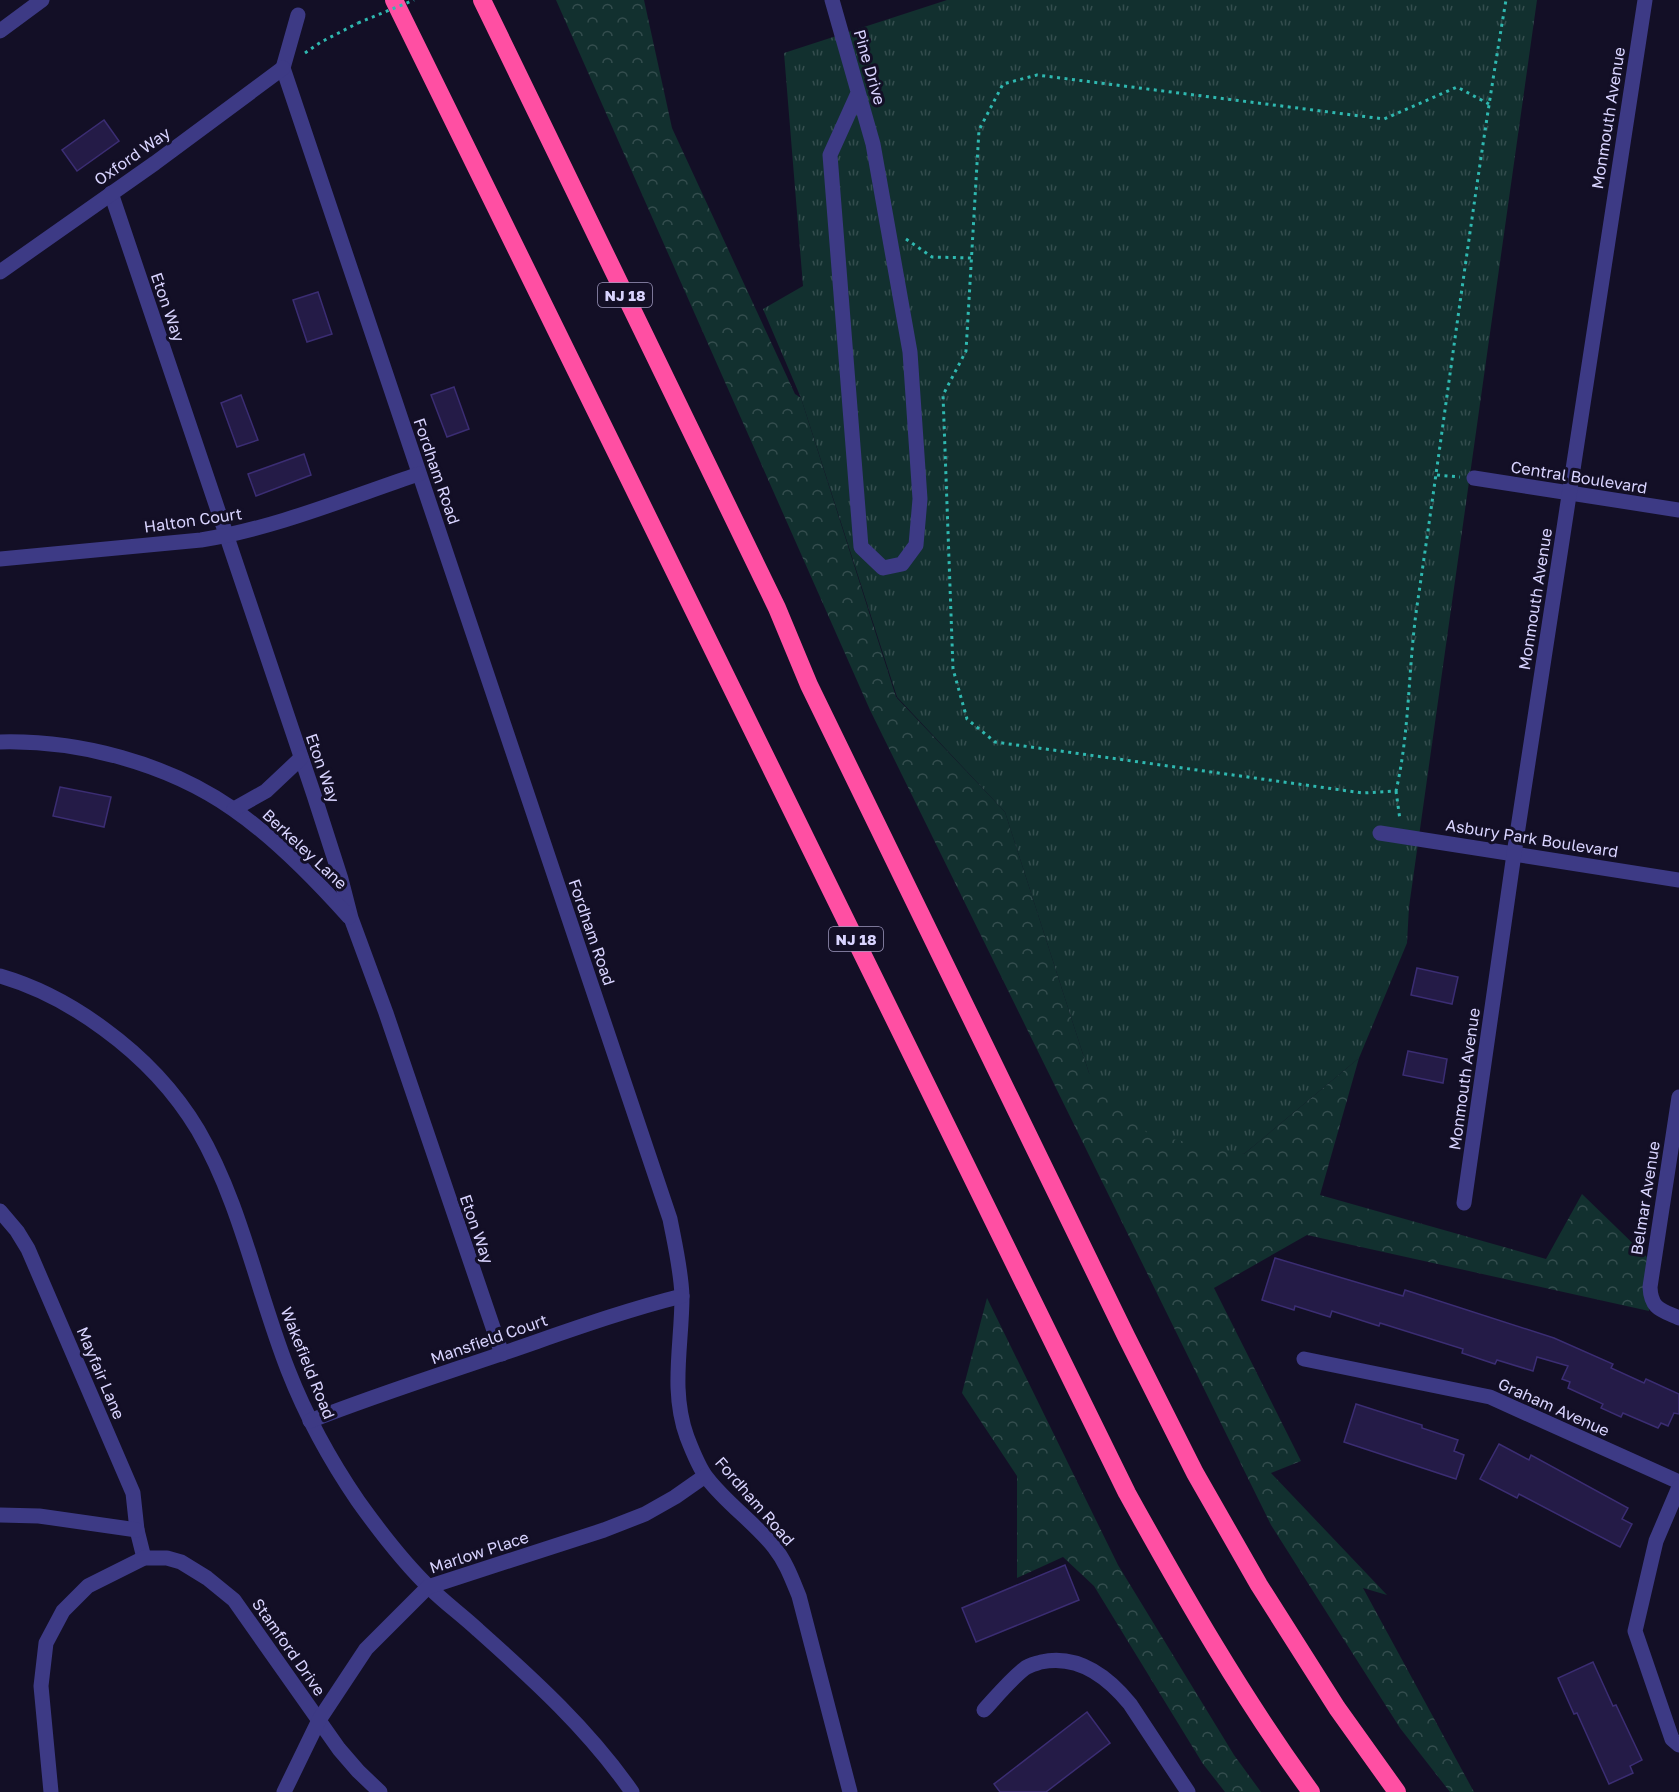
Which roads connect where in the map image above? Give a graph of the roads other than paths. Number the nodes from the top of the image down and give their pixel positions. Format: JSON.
{"nodes":[{"id":1,"x":42,"y":0,"type":"edge"},
{"id":2,"x":394,"y":0,"type":"edge"},
{"id":3,"x":482,"y":0,"type":"edge"},
{"id":4,"x":832,"y":0,"type":"edge"},
{"id":5,"x":1645,"y":0,"type":"edge"},
{"id":6,"x":298,"y":15,"type":"dead end"},
{"id":7,"x":0,"y":31,"type":"edge"},
{"id":8,"x":283,"y":68,"type":"junction"},
{"id":9,"x":858,"y":93,"type":"junction"},
{"id":10,"x":111,"y":193,"type":"junction"},
{"id":11,"x":0,"y":272,"type":"edge"},
{"id":12,"x":419,"y":474,"type":"junction"},
{"id":13,"x":1474,"y":478,"type":"road end"},
{"id":14,"x":1569,"y":494,"type":"junction"},
{"id":15,"x":1679,"y":510,"type":"edge"},
{"id":16,"x":226,"y":536,"type":"junction"},
{"id":17,"x":0,"y":559,"type":"edge"},
{"id":18,"x":0,"y":742,"type":"edge"},
{"id":19,"x":301,"y":758,"type":"junction"},
{"id":20,"x":234,"y":809,"type":"junction"},
{"id":21,"x":1380,"y":832,"type":"dead end"},
{"id":22,"x":1514,"y":854,"type":"junction"},
{"id":23,"x":1679,"y":880,"type":"edge"},
{"id":24,"x":351,"y":918,"type":"junction"},
{"id":25,"x":0,"y":976,"type":"edge"},
{"id":26,"x":1679,"y":1097,"type":"edge"},
{"id":27,"x":1464,"y":1203,"type":"dead end"},
{"id":28,"x":0,"y":1211,"type":"edge"},
{"id":29,"x":682,"y":1296,"type":"junction"},
{"id":30,"x":1679,"y":1318,"type":"edge"},
{"id":31,"x":502,"y":1354,"type":"junction"},
{"id":32,"x":1304,"y":1359,"type":"dead end"},
{"id":33,"x":310,"y":1421,"type":"junction"},
{"id":34,"x":705,"y":1476,"type":"junction"},
{"id":35,"x":1679,"y":1482,"type":"edge"},
{"id":36,"x":1679,"y":1487,"type":"edge"},
{"id":37,"x":0,"y":1515,"type":"edge"},
{"id":38,"x":137,"y":1530,"type":"junction"},
{"id":39,"x":144,"y":1558,"type":"junction"},
{"id":40,"x":429,"y":1587,"type":"junction"},
{"id":41,"x":984,"y":1710,"type":"dead end"},
{"id":42,"x":319,"y":1720,"type":"junction"},
{"id":43,"x":1679,"y":1745,"type":"edge"},
{"id":44,"x":51,"y":1792,"type":"edge"},
{"id":45,"x":284,"y":1792,"type":"edge"},
{"id":46,"x":381,"y":1792,"type":"edge"},
{"id":47,"x":632,"y":1792,"type":"edge"},
{"id":48,"x":850,"y":1792,"type":"edge"},
{"id":49,"x":1188,"y":1792,"type":"edge"},
{"id":50,"x":1311,"y":1792,"type":"edge"},
{"id":51,"x":1397,"y":1792,"type":"edge"}],
"edges":[{"from":1,"to":7,"type":"street"},
{"from":2,"to":50,"type":"highway","number":"NJ 18"},
{"from":3,"to":51,"type":"highway","number":"NJ 18"},
{"from":4,"to":9,"type":"street","name":"Pine Drive"},
{"from":5,"to":14,"type":"street","name":"Monmouth Avenue"},
{"from":6,"to":8,"type":"street"},
{"from":8,"to":10,"type":"street","name":"Oxford Way"},
{"from":8,"to":12,"type":"street","name":"Fordham Road"},
{"from":9,"to":9,"type":"street","name":"Pine Drive"},
{"from":10,"to":11,"type":"street","name":"Oxford Way"},
{"from":10,"to":16,"type":"street","name":"Eton Way"},
{"from":12,"to":16,"type":"street","name":"Halton Court"},
{"from":12,"to":29,"type":"street","name":"Fordham Road"},
{"from":13,"to":14,"type":"street","name":"Central Boulevard"},
{"from":14,"to":15,"type":"street","name":"Central Boulevard"},
{"from":14,"to":22,"type":"street","name":"Monmouth Avenue"},
{"from":16,"to":17,"type":"street","name":"Halton Court"},
{"from":16,"to":19,"type":"street","name":"Eton Way"},
{"from":18,"to":20,"type":"street","name":"Berkeley Lane"},
{"from":19,"to":20,"type":"street","name":"Berkeley Lane"},
{"from":19,"to":24,"type":"street","name":"Eton Way"},
{"from":20,"to":24,"type":"street","name":"Berkeley Lane"},
{"from":21,"to":22,"type":"street","name":"Asbury Park Boulevard"},
{"from":22,"to":23,"type":"street","name":"Asbury Park Boulevard"},
{"from":22,"to":27,"type":"street","name":"Monmouth Avenue"},
{"from":24,"to":31,"type":"street","name":"Eton Way"},
{"from":25,"to":33,"type":"street","name":"Wakefield Road"},
{"from":26,"to":30,"type":"street","name":"Belmar Avenue"},
{"from":28,"to":38,"type":"street","name":"Mayfair Lane"},
{"from":29,"to":31,"type":"street","name":"Mansfield Court"},
{"from":29,"to":34,"type":"street","name":"Fordham Road"},
{"from":31,"to":33,"type":"street","name":"Mansfield Court"},
{"from":32,"to":35,"type":"street","name":"Graham Avenue"},
{"from":33,"to":40,"type":"street","name":"Wakefield Road"},
{"from":34,"to":40,"type":"street","name":"Marlow Place"},
{"from":34,"to":48,"type":"street","name":"Fordham Road"},
{"from":36,"to":43,"type":"street"},
{"from":37,"to":38,"type":"street"},
{"from":38,"to":39,"type":"street","name":"Mayfair Lane"},
{"from":39,"to":42,"type":"street","name":"Stamford Drive"},
{"from":39,"to":44,"type":"street"},
{"from":40,"to":42,"type":"street","name":"Marlow Place"},
{"from":40,"to":47,"type":"street","name":"Wakefield Road"},
{"from":41,"to":49,"type":"street"},
{"from":42,"to":45,"type":"street","name":"Marlow Place"},
{"from":42,"to":46,"type":"street","name":"Stamford Drive"}]}
